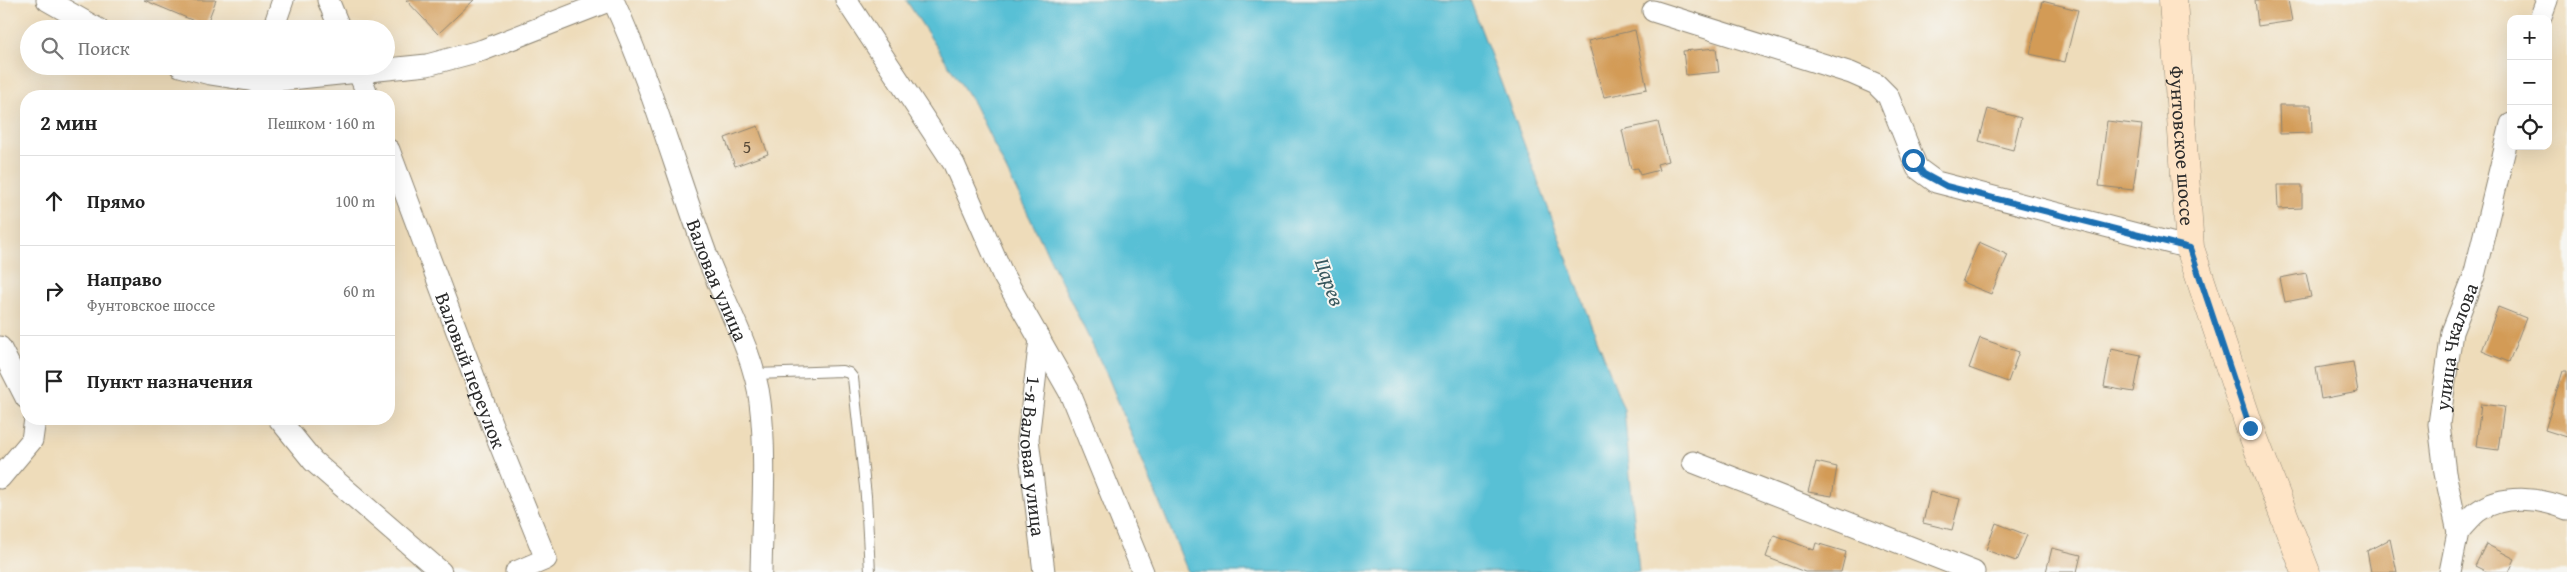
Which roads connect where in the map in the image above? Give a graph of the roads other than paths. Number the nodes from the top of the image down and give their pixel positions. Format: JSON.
{"nodes":[{"id":1,"x":47,"y":0,"type":"edge"},
{"id":2,"x":282,"y":0,"type":"edge"},
{"id":3,"x":328,"y":0,"type":"edge"},
{"id":4,"x":612,"y":0,"type":"edge"},
{"id":5,"x":846,"y":0,"type":"edge"},
{"id":6,"x":2173,"y":0,"type":"edge"},
{"id":7,"x":2547,"y":0,"type":"edge"},
{"id":8,"x":1654,"y":10,"type":"dead end"},
{"id":9,"x":2541,"y":15,"type":"edge"},
{"id":10,"x":82,"y":20,"type":"edge"},
{"id":11,"x":276,"y":20,"type":"edge"},
{"id":12,"x":336,"y":20,"type":"edge"},
{"id":13,"x":395,"y":67,"type":"edge"},
{"id":14,"x":216,"y":75,"type":"edge"},
{"id":15,"x":313,"y":75,"type":"edge"},
{"id":16,"x":359,"y":75,"type":"edge"},
{"id":17,"x":261,"y":82,"type":"edge"},
{"id":18,"x":366,"y":90,"type":"edge"},
{"id":19,"x":2507,"y":140,"type":"edge"},
{"id":20,"x":395,"y":166,"type":"edge"},
{"id":21,"x":2190,"y":248,"type":"junction"},
{"id":22,"x":1040,"y":340,"type":"junction"},
{"id":23,"x":0,"y":347,"type":"edge"},
{"id":24,"x":754,"y":374,"type":"junction"},
{"id":25,"x":20,"y":386,"type":"edge"},
{"id":26,"x":34,"y":425,"type":"edge"},
{"id":27,"x":284,"y":425,"type":"edge"},
{"id":28,"x":1693,"y":462,"type":"dead end"},
{"id":29,"x":0,"y":478,"type":"edge"},
{"id":30,"x":2567,"y":509,"type":"edge"},
{"id":31,"x":2458,"y":532,"type":"junction"},
{"id":32,"x":549,"y":566,"type":"edge"},
{"id":33,"x":441,"y":572,"type":"edge"},
{"id":34,"x":516,"y":572,"type":"edge"},
{"id":35,"x":761,"y":572,"type":"edge"},
{"id":36,"x":870,"y":572,"type":"edge"},
{"id":37,"x":1044,"y":572,"type":"edge"},
{"id":38,"x":1143,"y":572,"type":"edge"},
{"id":39,"x":1974,"y":572,"type":"edge"},
{"id":40,"x":2306,"y":572,"type":"edge"},
{"id":41,"x":2450,"y":572,"type":"edge"}],
"edges":[{"from":1,"to":10,"type":"street"},
{"from":2,"to":11,"type":"street"},
{"from":3,"to":12,"type":"street"},
{"from":4,"to":13,"type":"street"},
{"from":4,"to":24,"type":"street","name":"Валовая улица"},
{"from":5,"to":22,"type":"street"},
{"from":6,"to":21,"type":"street","name":"Фунтовское шоссе"},
{"from":7,"to":9,"type":"street"},
{"from":8,"to":21,"type":"street"},
{"from":14,"to":17,"type":"street"},
{"from":15,"to":17,"type":"street"},
{"from":16,"to":18,"type":"street"},
{"from":19,"to":31,"type":"street","name":"улица Чкалова"},
{"from":20,"to":32,"type":"street","name":"Валовый переулок"},
{"from":21,"to":40,"type":"street","name":"Фунтовское шоссе"},
{"from":22,"to":37,"type":"street","name":"1-я Валовая улица"},
{"from":22,"to":38,"type":"street"},
{"from":23,"to":25,"type":"street"},
{"from":24,"to":35,"type":"street","name":"Валовая улица"},
{"from":24,"to":36,"type":"lane"},
{"from":26,"to":29,"type":"street"},
{"from":27,"to":33,"type":"street"},
{"from":28,"to":39,"type":"street"},
{"from":30,"to":31,"type":"street"},
{"from":31,"to":41,"type":"street","name":"улица Чкалова"},
{"from":32,"to":34,"type":"street","name":"Валовый переулок"}]}
